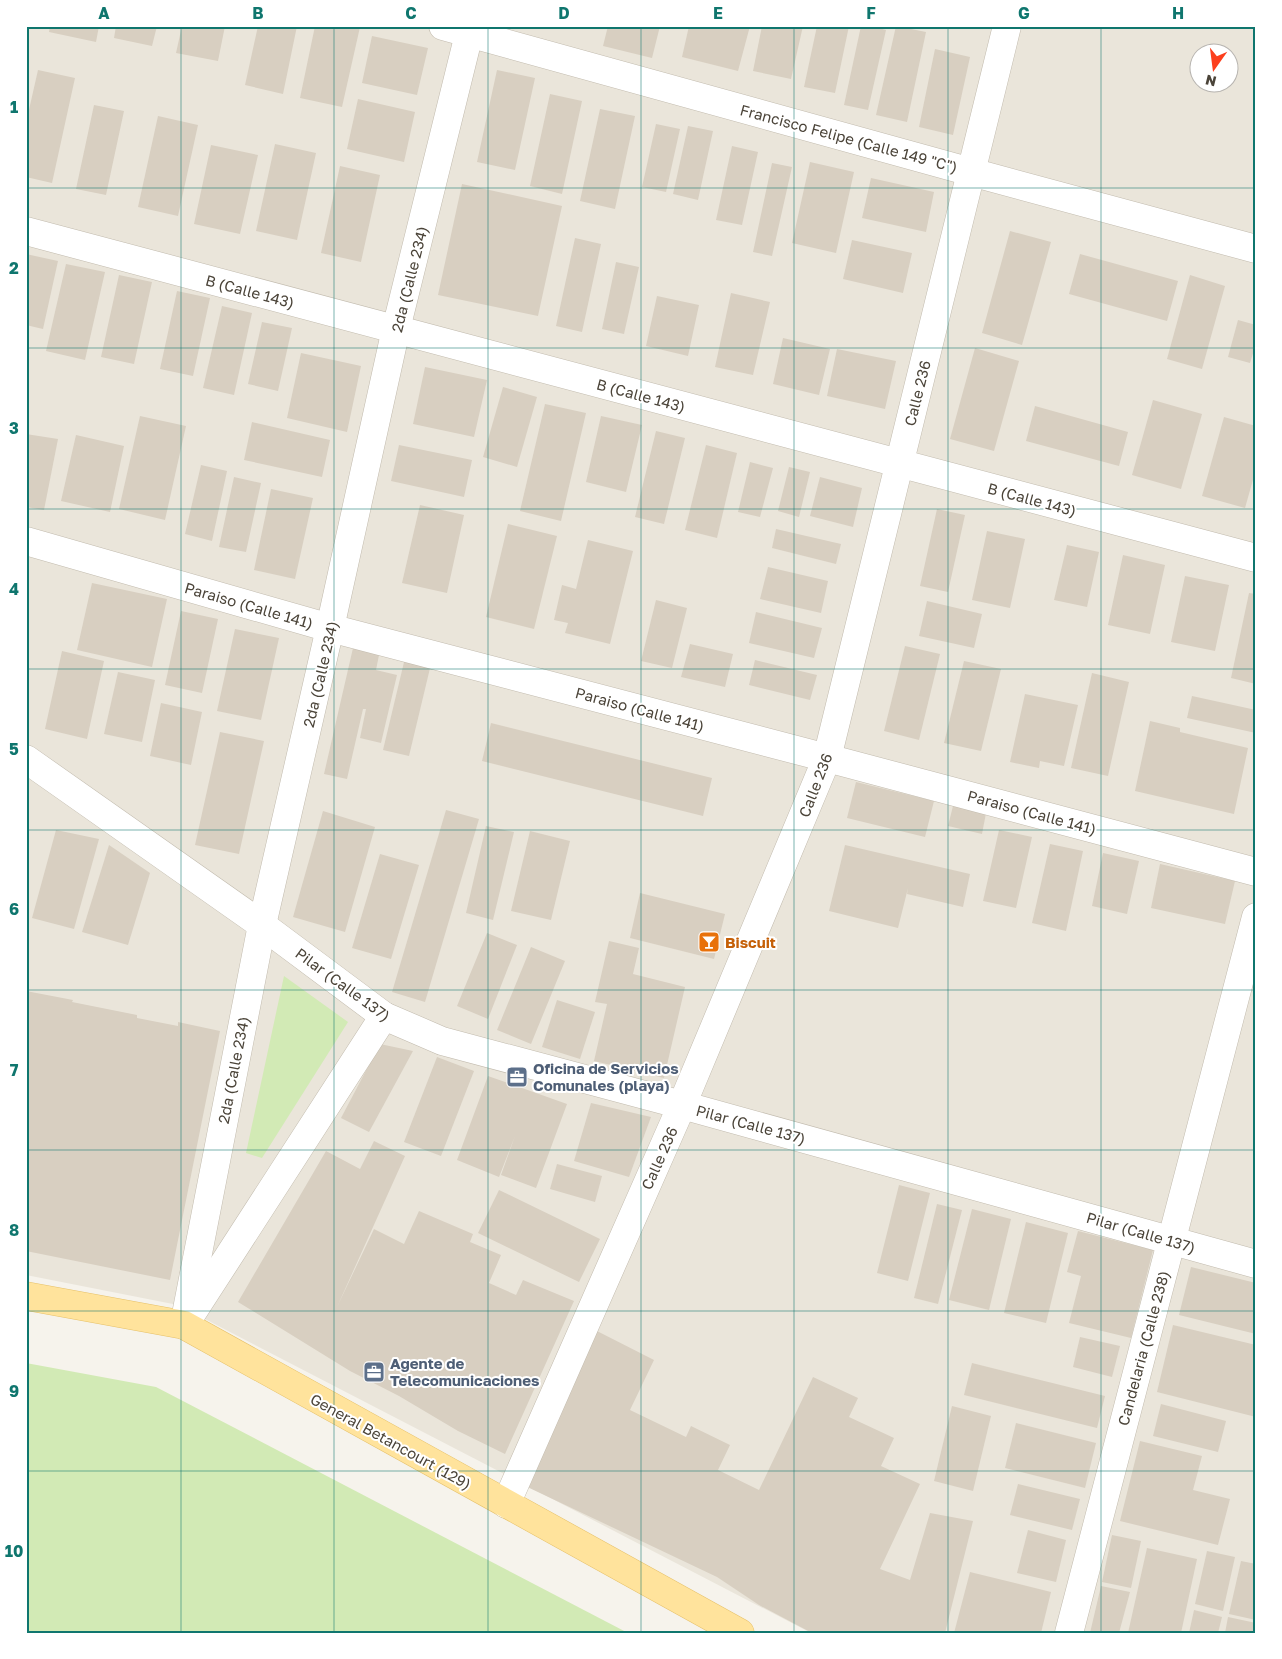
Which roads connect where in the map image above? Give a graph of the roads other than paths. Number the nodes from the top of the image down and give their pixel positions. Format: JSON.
{"nodes":[{"id":1,"x":443,"y":26,"type":"edge"},
{"id":2,"x":1007,"y":26,"type":"edge"},
{"id":3,"x":470,"y":30,"type":"edge"},
{"id":4,"x":971,"y":172,"type":"junction"},
{"id":5,"x":26,"y":231,"type":"edge"},
{"id":6,"x":1256,"y":249,"type":"edge"},
{"id":7,"x":396,"y":329,"type":"junction"},
{"id":8,"x":900,"y":464,"type":"junction"},
{"id":9,"x":26,"y":541,"type":"edge"},
{"id":10,"x":1256,"y":558,"type":"edge"},
{"id":11,"x":330,"y":628,"type":"junction"},
{"id":12,"x":827,"y":758,"type":"junction"},
{"id":13,"x":26,"y":759,"type":"edge"},
{"id":14,"x":1256,"y":872,"type":"edge"},
{"id":15,"x":1256,"y":917,"type":"edge"},
{"id":16,"x":262,"y":925,"type":"junction"},
{"id":17,"x":384,"y":1016,"type":"junction"},
{"id":18,"x":682,"y":1105,"type":"junction"},
{"id":19,"x":1171,"y":1240,"type":"junction"},
{"id":20,"x":1256,"y":1264,"type":"edge"},
{"id":21,"x":26,"y":1296,"type":"edge"},
{"id":22,"x":184,"y":1325,"type":"junction"},
{"id":23,"x":506,"y":1504,"type":"junction"},
{"id":24,"x":740,"y":1633,"type":"edge"},
{"id":25,"x":1069,"y":1633,"type":"edge"}],
"edges":[{"from":1,"to":3,"type":"street","name":"Francisco Felipe (Calle 149 \"C\")"},
{"from":2,"to":4,"type":"street","name":"Calle 236"},
{"from":3,"to":4,"type":"street","name":"Francisco Felipe (Calle 149 \"C\")"},
{"from":3,"to":7,"type":"street","name":"2da (Calle 234)"},
{"from":4,"to":6,"type":"street","name":"Francisco Felipe (Calle 149 \"C\")"},
{"from":4,"to":8,"type":"street","name":"Calle 236"},
{"from":5,"to":7,"type":"street","name":"B (Calle 143)"},
{"from":7,"to":8,"type":"street","name":"B (Calle 143)"},
{"from":7,"to":11,"type":"street","name":"2da (Calle 234)"},
{"from":8,"to":10,"type":"street","name":"B (Calle 143)"},
{"from":8,"to":12,"type":"street","name":"Calle 236"},
{"from":9,"to":11,"type":"street","name":"Paraiso (Calle 141)"},
{"from":11,"to":12,"type":"street","name":"Paraiso (Calle 141)"},
{"from":11,"to":16,"type":"street","name":"2da (Calle 234)"},
{"from":12,"to":14,"type":"street","name":"Paraiso (Calle 141)"},
{"from":12,"to":18,"type":"street","name":"Calle 236"},
{"from":13,"to":16,"type":"street","name":"Pilar (Calle 137)"},
{"from":15,"to":19,"type":"street","name":"Candelaria (Calle 238)"},
{"from":16,"to":17,"type":"street","name":"Pilar (Calle 137)"},
{"from":16,"to":22,"type":"street","name":"2da (Calle 234)"},
{"from":17,"to":18,"type":"street","name":"Pilar (Calle 137)"},
{"from":17,"to":22,"type":"street"},
{"from":18,"to":19,"type":"street","name":"Pilar (Calle 137)"},
{"from":18,"to":23,"type":"street","name":"Calle 236"},
{"from":19,"to":20,"type":"street","name":"Pilar (Calle 137)"},
{"from":19,"to":25,"type":"street","name":"Candelaria (Calle 238)"},
{"from":21,"to":22,"type":"main road","name":"General Betancourt (129)"},
{"from":22,"to":23,"type":"main road","name":"General Betancourt (129)"},
{"from":23,"to":24,"type":"main road","name":"General Betancourt (129)"}]}
